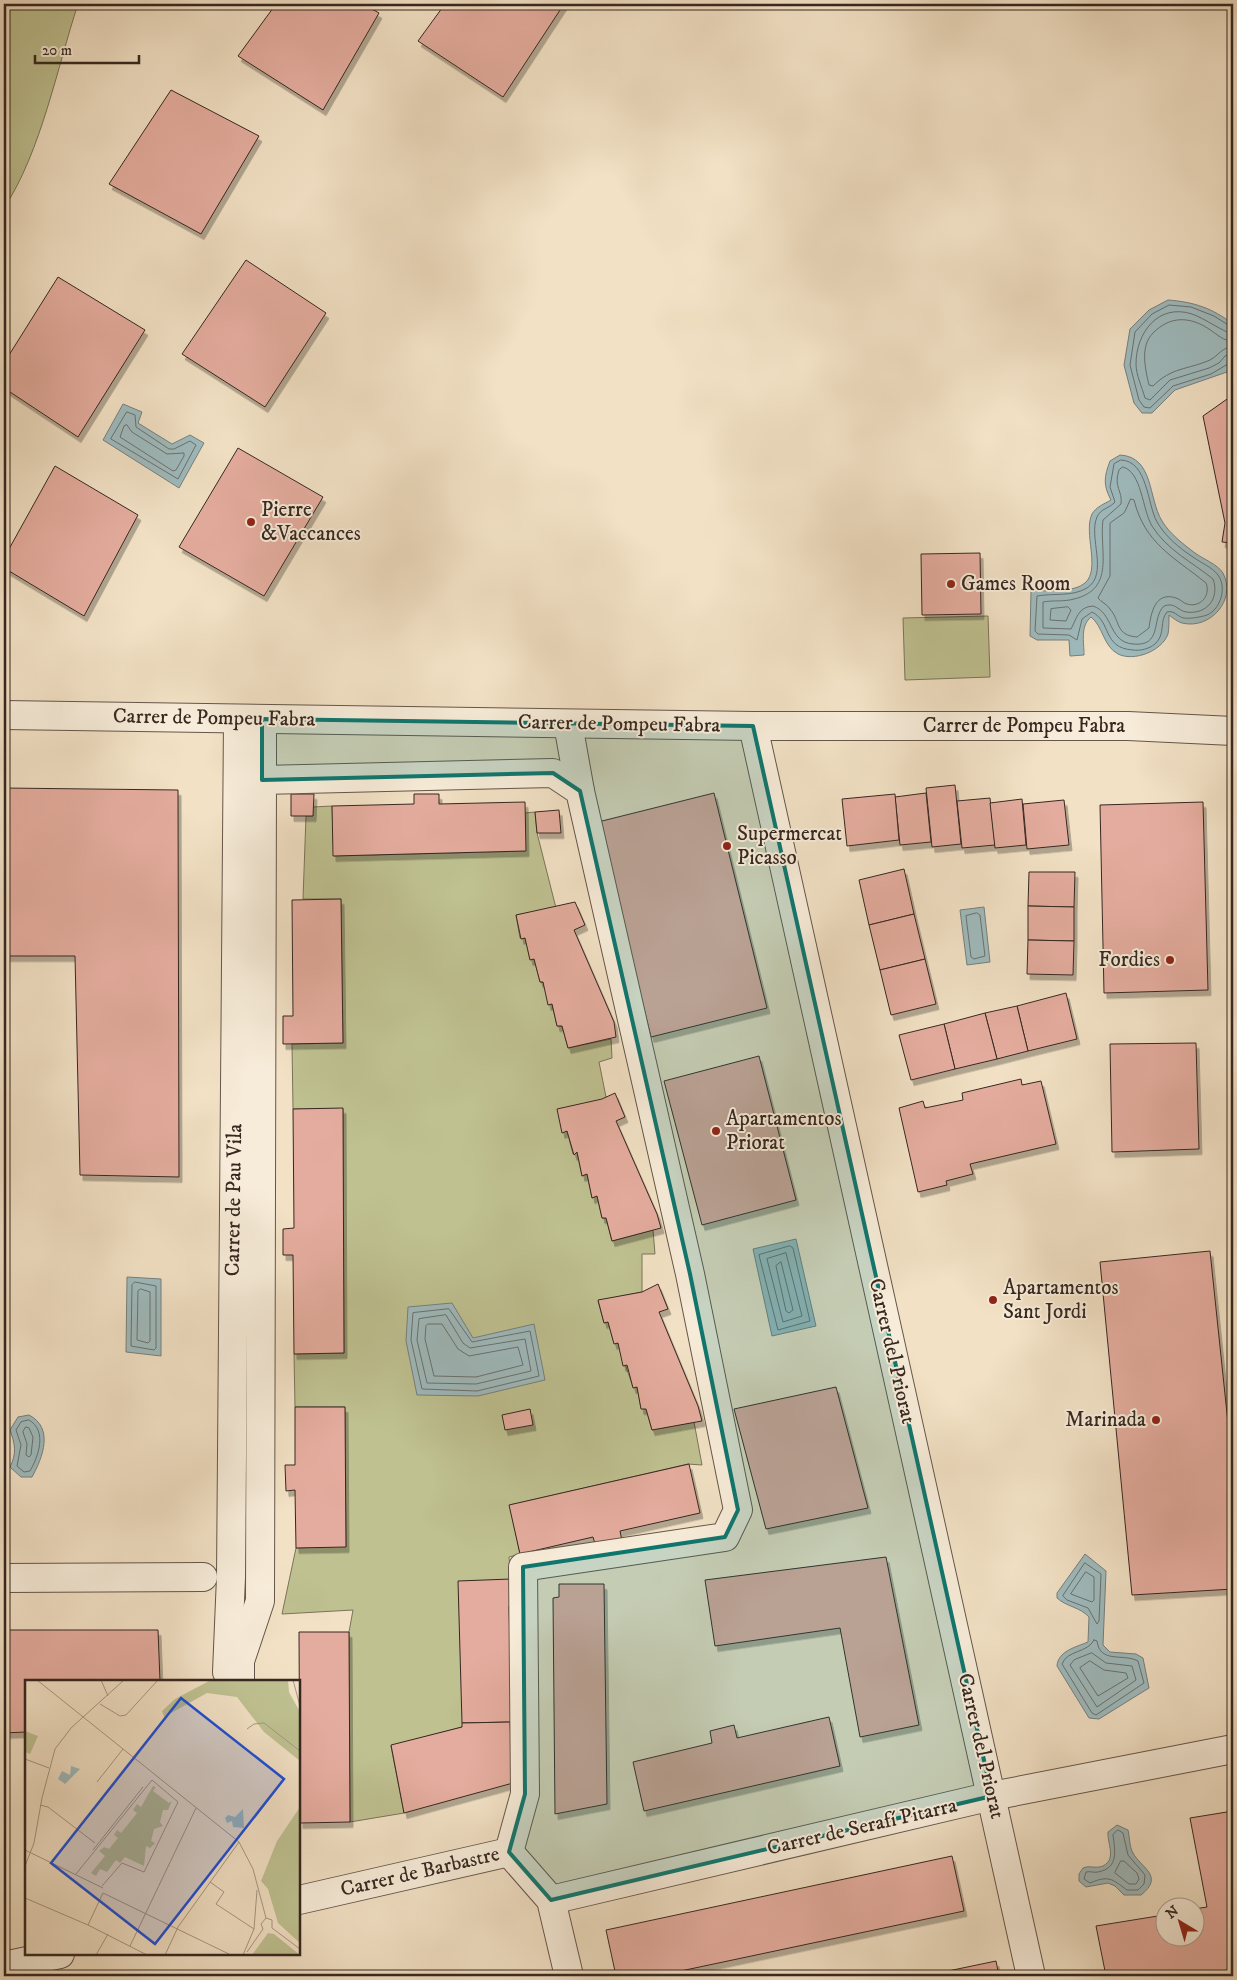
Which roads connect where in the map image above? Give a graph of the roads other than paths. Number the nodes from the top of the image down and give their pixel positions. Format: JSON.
{"nodes":[{"id":1,"x":4,"y":715,"type":"edge"},
{"id":2,"x":250,"y":719,"type":"junction"},
{"id":3,"x":568,"y":724,"type":"junction"},
{"id":4,"x":753,"y":726,"type":"junction"},
{"id":5,"x":1233,"y":731,"type":"edge"},
{"id":6,"x":262,"y":780,"type":"junction"},
{"id":7,"x":580,"y":791,"type":"junction"},
{"id":8,"x":203,"y":1577,"type":"dead end"},
{"id":9,"x":4,"y":1578,"type":"edge"},
{"id":10,"x":227,"y":1680,"type":"edge"},
{"id":11,"x":240,"y":1680,"type":"edge"},
{"id":12,"x":1233,"y":1749,"type":"edge"},
{"id":13,"x":992,"y":1796,"type":"junction"},
{"id":14,"x":509,"y":1852,"type":"junction"},
{"id":15,"x":300,"y":1900,"type":"edge"},
{"id":16,"x":551,"y":1900,"type":"junction"},
{"id":17,"x":55,"y":1955,"type":"edge"},
{"id":18,"x":4,"y":1966,"type":"edge"},
{"id":19,"x":570,"y":1976,"type":"edge"},
{"id":20,"x":1031,"y":1976,"type":"edge"}],
"edges":[{"from":1,"to":2,"type":"street","name":"Carrer de Pompeu Fabra"},
{"from":2,"to":3,"type":"street","name":"Carrer de Pompeu Fabra"},
{"from":2,"to":6,"type":"street"},
{"from":2,"to":10,"type":"street","name":"Carrer de Pau Vila"},
{"from":3,"to":4,"type":"street","name":"Carrer de Pompeu Fabra"},
{"from":3,"to":7,"type":"street"},
{"from":4,"to":5,"type":"street","name":"Carrer de Pompeu Fabra"},
{"from":4,"to":13,"type":"street","name":"Carrer del Priorat"},
{"from":6,"to":7,"type":"street"},
{"from":6,"to":11,"type":"street"},
{"from":7,"to":14,"type":"street"},
{"from":8,"to":9,"type":"street"},
{"from":12,"to":13,"type":"street","name":"Carrer de Serafí Pitarra"},
{"from":13,"to":16,"type":"street","name":"Carrer de Serafí Pitarra"},
{"from":13,"to":20,"type":"street","name":"Carrer del Priorat"},
{"from":14,"to":15,"type":"street","name":"Carrer de Barbastre"},
{"from":14,"to":16,"type":"street","name":"Carrer de Barbastre"},
{"from":16,"to":19,"type":"street"},
{"from":17,"to":18,"type":"street"}]}
